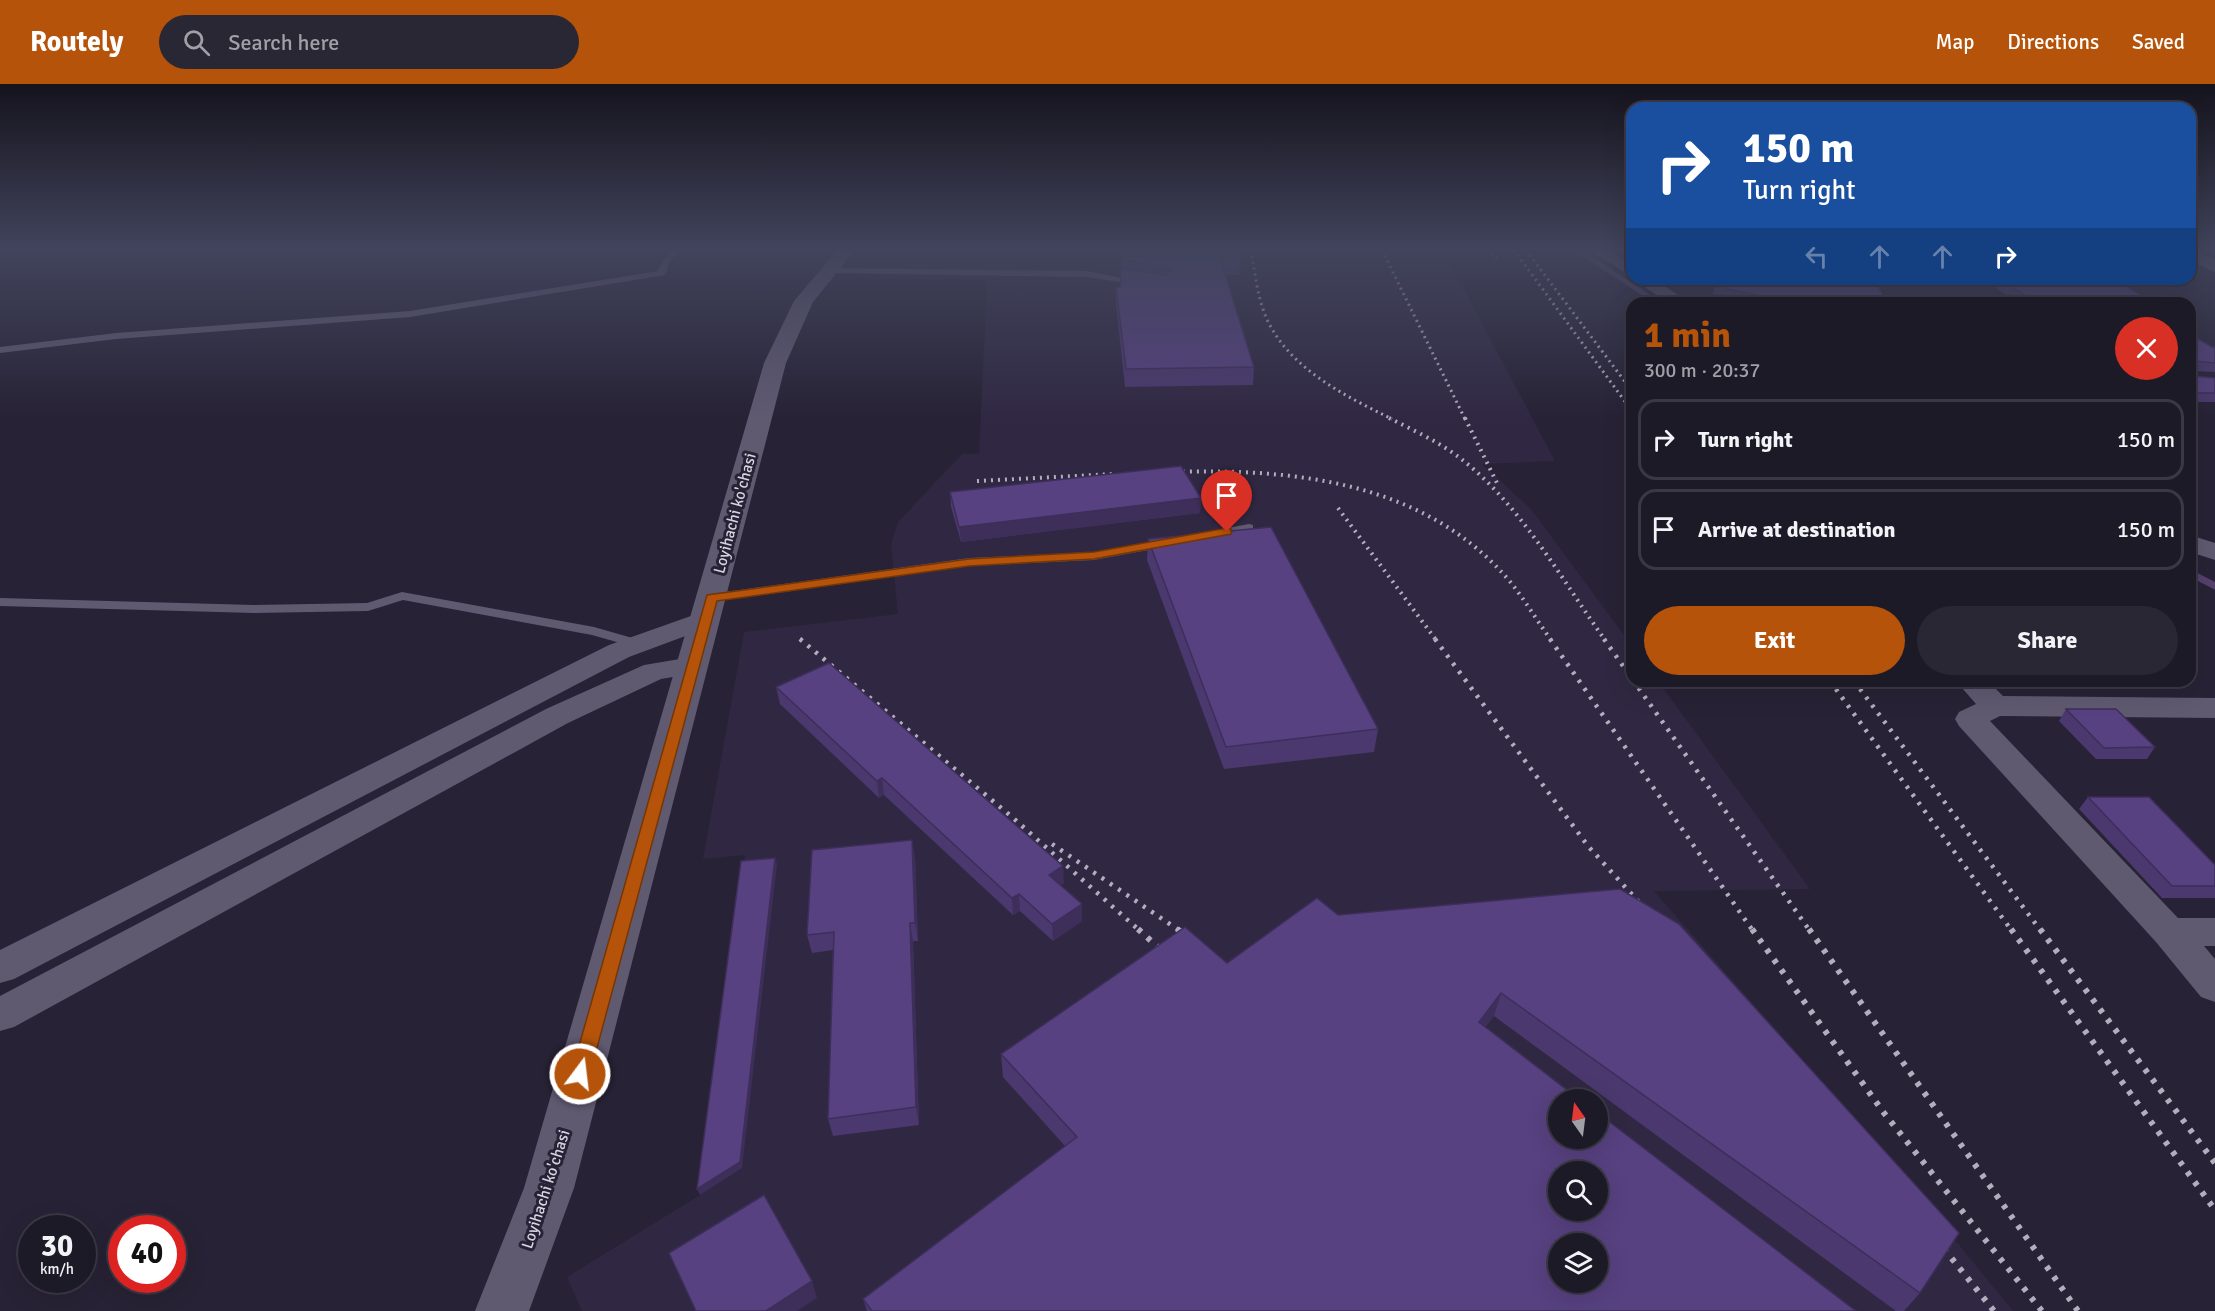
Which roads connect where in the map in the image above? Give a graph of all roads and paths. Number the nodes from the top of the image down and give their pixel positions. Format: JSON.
{"nodes":[{"id":1,"x":451,"y":307,"type":"edge"},
{"id":2,"x":801,"y":307,"type":"edge"},
{"id":3,"x":0,"y":350,"type":"edge"},
{"id":4,"x":1250,"y":528,"type":"edge"},
{"id":5,"x":2196,"y":545,"type":"edge"},
{"id":6,"x":2215,"y":552,"type":"edge"},
{"id":7,"x":0,"y":602,"type":"edge"},
{"id":8,"x":708,"y":608,"type":"junction"},
{"id":9,"x":638,"y":644,"type":"junction"},
{"id":10,"x":692,"y":666,"type":"junction"},
{"id":11,"x":1977,"y":687,"type":"edge"},
{"id":12,"x":1995,"y":706,"type":"junction"},
{"id":13,"x":2215,"y":708,"type":"edge"},
{"id":14,"x":2169,"y":932,"type":"junction"},
{"id":15,"x":2215,"y":932,"type":"edge"},
{"id":16,"x":0,"y":968,"type":"edge"},
{"id":17,"x":2215,"y":986,"type":"edge"},
{"id":18,"x":0,"y":1015,"type":"edge"},
{"id":19,"x":502,"y":1311,"type":"edge"}],
"edges":[{"from":1,"to":3,"type":"lane"},
{"from":2,"to":8,"type":"street","name":"Loyihachi ko'chasi"},
{"from":4,"to":8,"type":"lane"},
{"from":5,"to":6,"type":"street"},
{"from":7,"to":9,"type":"lane"},
{"from":8,"to":9,"type":"street"},
{"from":8,"to":10,"type":"street","name":"Loyihachi ko'chasi"},
{"from":9,"to":16,"type":"street"},
{"from":10,"to":18,"type":"street"},
{"from":10,"to":19,"type":"street","name":"Loyihachi ko'chasi"},
{"from":11,"to":12,"type":"street"},
{"from":12,"to":13,"type":"street"},
{"from":12,"to":14,"type":"street"},
{"from":14,"to":15,"type":"street"},
{"from":14,"to":17,"type":"street"}]}
